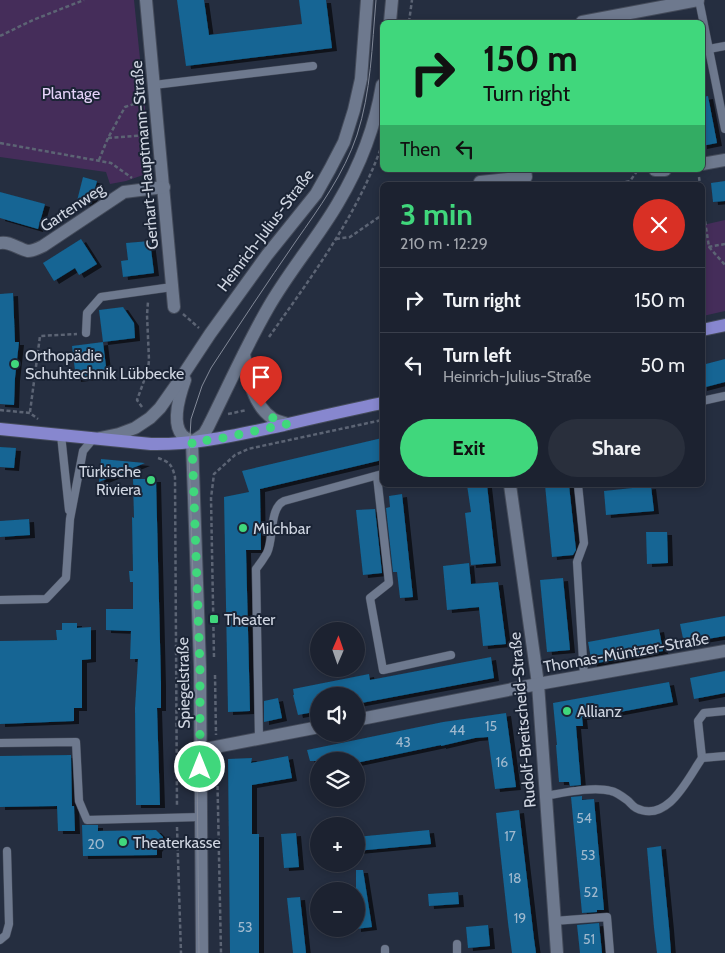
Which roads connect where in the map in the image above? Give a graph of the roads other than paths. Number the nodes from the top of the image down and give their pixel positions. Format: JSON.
{"nodes":[{"id":1,"x":146,"y":0,"type":"edge"},
{"id":2,"x":367,"y":0,"type":"edge"},
{"id":3,"x":392,"y":0,"type":"edge"},
{"id":4,"x":698,"y":0,"type":"edge"},
{"id":5,"x":390,"y":20,"type":"edge"},
{"id":6,"x":603,"y":20,"type":"edge"},
{"id":7,"x":702,"y":20,"type":"edge"},
{"id":8,"x":705,"y":31,"type":"edge"},
{"id":9,"x":725,"y":46,"type":"edge"},
{"id":10,"x":709,"y":49,"type":"junction"},
{"id":11,"x":313,"y":66,"type":"dead end"},
{"id":12,"x":154,"y":84,"type":"junction"},
{"id":13,"x":380,"y":96,"type":"edge"},
{"id":14,"x":722,"y":96,"type":"edge"},
{"id":15,"x":725,"y":129,"type":"edge"},
{"id":16,"x":725,"y":160,"type":"edge"},
{"id":17,"x":705,"y":163,"type":"edge"},
{"id":18,"x":525,"y":172,"type":"edge"},
{"id":19,"x":505,"y":175,"type":"edge"},
{"id":20,"x":486,"y":182,"type":"edge"},
{"id":21,"x":164,"y":187,"type":"junction"},
{"id":22,"x":0,"y":243,"type":"edge"},
{"id":23,"x":172,"y":287,"type":"junction"},
{"id":24,"x":174,"y":307,"type":"road end"},
{"id":25,"x":725,"y":325,"type":"edge"},
{"id":26,"x":705,"y":329,"type":"edge"},
{"id":27,"x":86,"y":333,"type":"road end"},
{"id":28,"x":244,"y":354,"type":"junction"},
{"id":29,"x":195,"y":356,"type":"junction"},
{"id":30,"x":725,"y":396,"type":"edge"},
{"id":31,"x":705,"y":400,"type":"edge"},
{"id":32,"x":380,"y":403,"type":"edge"},
{"id":33,"x":287,"y":424,"type":"junction"},
{"id":34,"x":0,"y":429,"type":"edge"},
{"id":35,"x":61,"y":436,"type":"junction"},
{"id":36,"x":93,"y":439,"type":"junction"},
{"id":37,"x":192,"y":442,"type":"junction"},
{"id":38,"x":380,"y":475,"type":"edge"},
{"id":39,"x":381,"y":487,"type":"edge"},
{"id":40,"x":510,"y":487,"type":"edge"},
{"id":41,"x":578,"y":487,"type":"edge"},
{"id":42,"x":70,"y":519,"type":"junction"},
{"id":43,"x":0,"y":600,"type":"edge"},
{"id":44,"x":725,"y":651,"type":"edge"},
{"id":45,"x":451,"y":655,"type":"dead end"},
{"id":46,"x":584,"y":676,"type":"junction"},
{"id":47,"x":538,"y":684,"type":"junction"},
{"id":48,"x":725,"y":711,"type":"edge"},
{"id":49,"x":365,"y":718,"type":"edge"},
{"id":50,"x":310,"y":729,"type":"edge"},
{"id":51,"x":259,"y":738,"type":"junction"},
{"id":52,"x":0,"y":743,"type":"edge"},
{"id":53,"x":200,"y":750,"type":"junction"},
{"id":54,"x":725,"y":756,"type":"edge"},
{"id":55,"x":702,"y":758,"type":"junction"},
{"id":56,"x":545,"y":796,"type":"junction"},
{"id":57,"x":201,"y":817,"type":"junction"},
{"id":58,"x":7,"y":850,"type":"dead end"},
{"id":59,"x":554,"y":921,"type":"junction"},
{"id":60,"x":0,"y":940,"type":"edge"},
{"id":61,"x":457,"y":944,"type":"dead end"},
{"id":62,"x":202,"y":953,"type":"edge"},
{"id":63,"x":457,"y":953,"type":"edge"},
{"id":64,"x":557,"y":953,"type":"edge"},
{"id":65,"x":610,"y":953,"type":"edge"}],
"edges":[{"from":1,"to":12,"type":"street","name":"Gerhart-Hauptmann-Straße"},
{"from":2,"to":29,"type":"street","name":"Heinrich-Julius-Straße"},
{"from":3,"to":5,"type":"street"},
{"from":4,"to":6,"type":"street"},
{"from":4,"to":7,"type":"lane"},
{"from":8,"to":10,"type":"lane"},
{"from":9,"to":10,"type":"lane"},
{"from":10,"to":14,"type":"lane"},
{"from":11,"to":12,"type":"lane"},
{"from":12,"to":21,"type":"street","name":"Gerhart-Hauptmann-Straße"},
{"from":13,"to":28,"type":"street"},
{"from":14,"to":15,"type":"lane"},
{"from":16,"to":17,"type":"street"},
{"from":18,"to":19,"type":"street"},
{"from":19,"to":20,"type":"street"},
{"from":21,"to":22,"type":"street","name":"Gartenweg"},
{"from":21,"to":23,"type":"street","name":"Gerhart-Hauptmann-Straße"},
{"from":23,"to":24,"type":"street","name":"Gerhart-Hauptmann-Straße"},
{"from":23,"to":27,"type":"lane"},
{"from":25,"to":26,"type":"main road"},
{"from":28,"to":33,"type":"street"},
{"from":28,"to":37,"type":"street"},
{"from":29,"to":36,"type":"street","name":"Heinrich-Julius-Straße"},
{"from":29,"to":37,"type":"street","name":"Heinrich-Julius-Straße"},
{"from":30,"to":31,"type":"lane"},
{"from":32,"to":33,"type":"main road"},
{"from":33,"to":37,"type":"main road"},
{"from":34,"to":35,"type":"main road"},
{"from":35,"to":36,"type":"main road"},
{"from":35,"to":42,"type":"lane"},
{"from":36,"to":37,"type":"main road"},
{"from":36,"to":42,"type":"lane"},
{"from":37,"to":53,"type":"street","name":"Spiegelstraße"},
{"from":38,"to":51,"type":"lane"},
{"from":39,"to":45,"type":"lane"},
{"from":40,"to":47,"type":"street","name":"Rudolf-Breitscheid-Straße"},
{"from":41,"to":46,"type":"lane"},
{"from":42,"to":43,"type":"lane"},
{"from":44,"to":46,"type":"street","name":"Thomas-Müntzer-Straße"},
{"from":46,"to":47,"type":"street","name":"Thomas-Müntzer-Straße"},
{"from":47,"to":49,"type":"street","name":"Thomas-Müntzer-Straße"},
{"from":47,"to":56,"type":"street","name":"Rudolf-Breitscheid-Straße"},
{"from":48,"to":55,"type":"lane"},
{"from":50,"to":51,"type":"street"},
{"from":51,"to":53,"type":"street"},
{"from":52,"to":57,"type":"lane"},
{"from":53,"to":57,"type":"street","name":"Spiegelstraße"},
{"from":54,"to":55,"type":"lane"},
{"from":55,"to":56,"type":"lane"},
{"from":56,"to":59,"type":"street","name":"Rudolf-Breitscheid-Straße"},
{"from":57,"to":62,"type":"street","name":"Spiegelstraße"},
{"from":58,"to":60,"type":"lane"},
{"from":59,"to":64,"type":"street","name":"Rudolf-Breitscheid-Straße"},
{"from":59,"to":65,"type":"lane"},
{"from":61,"to":63,"type":"lane"}]}
